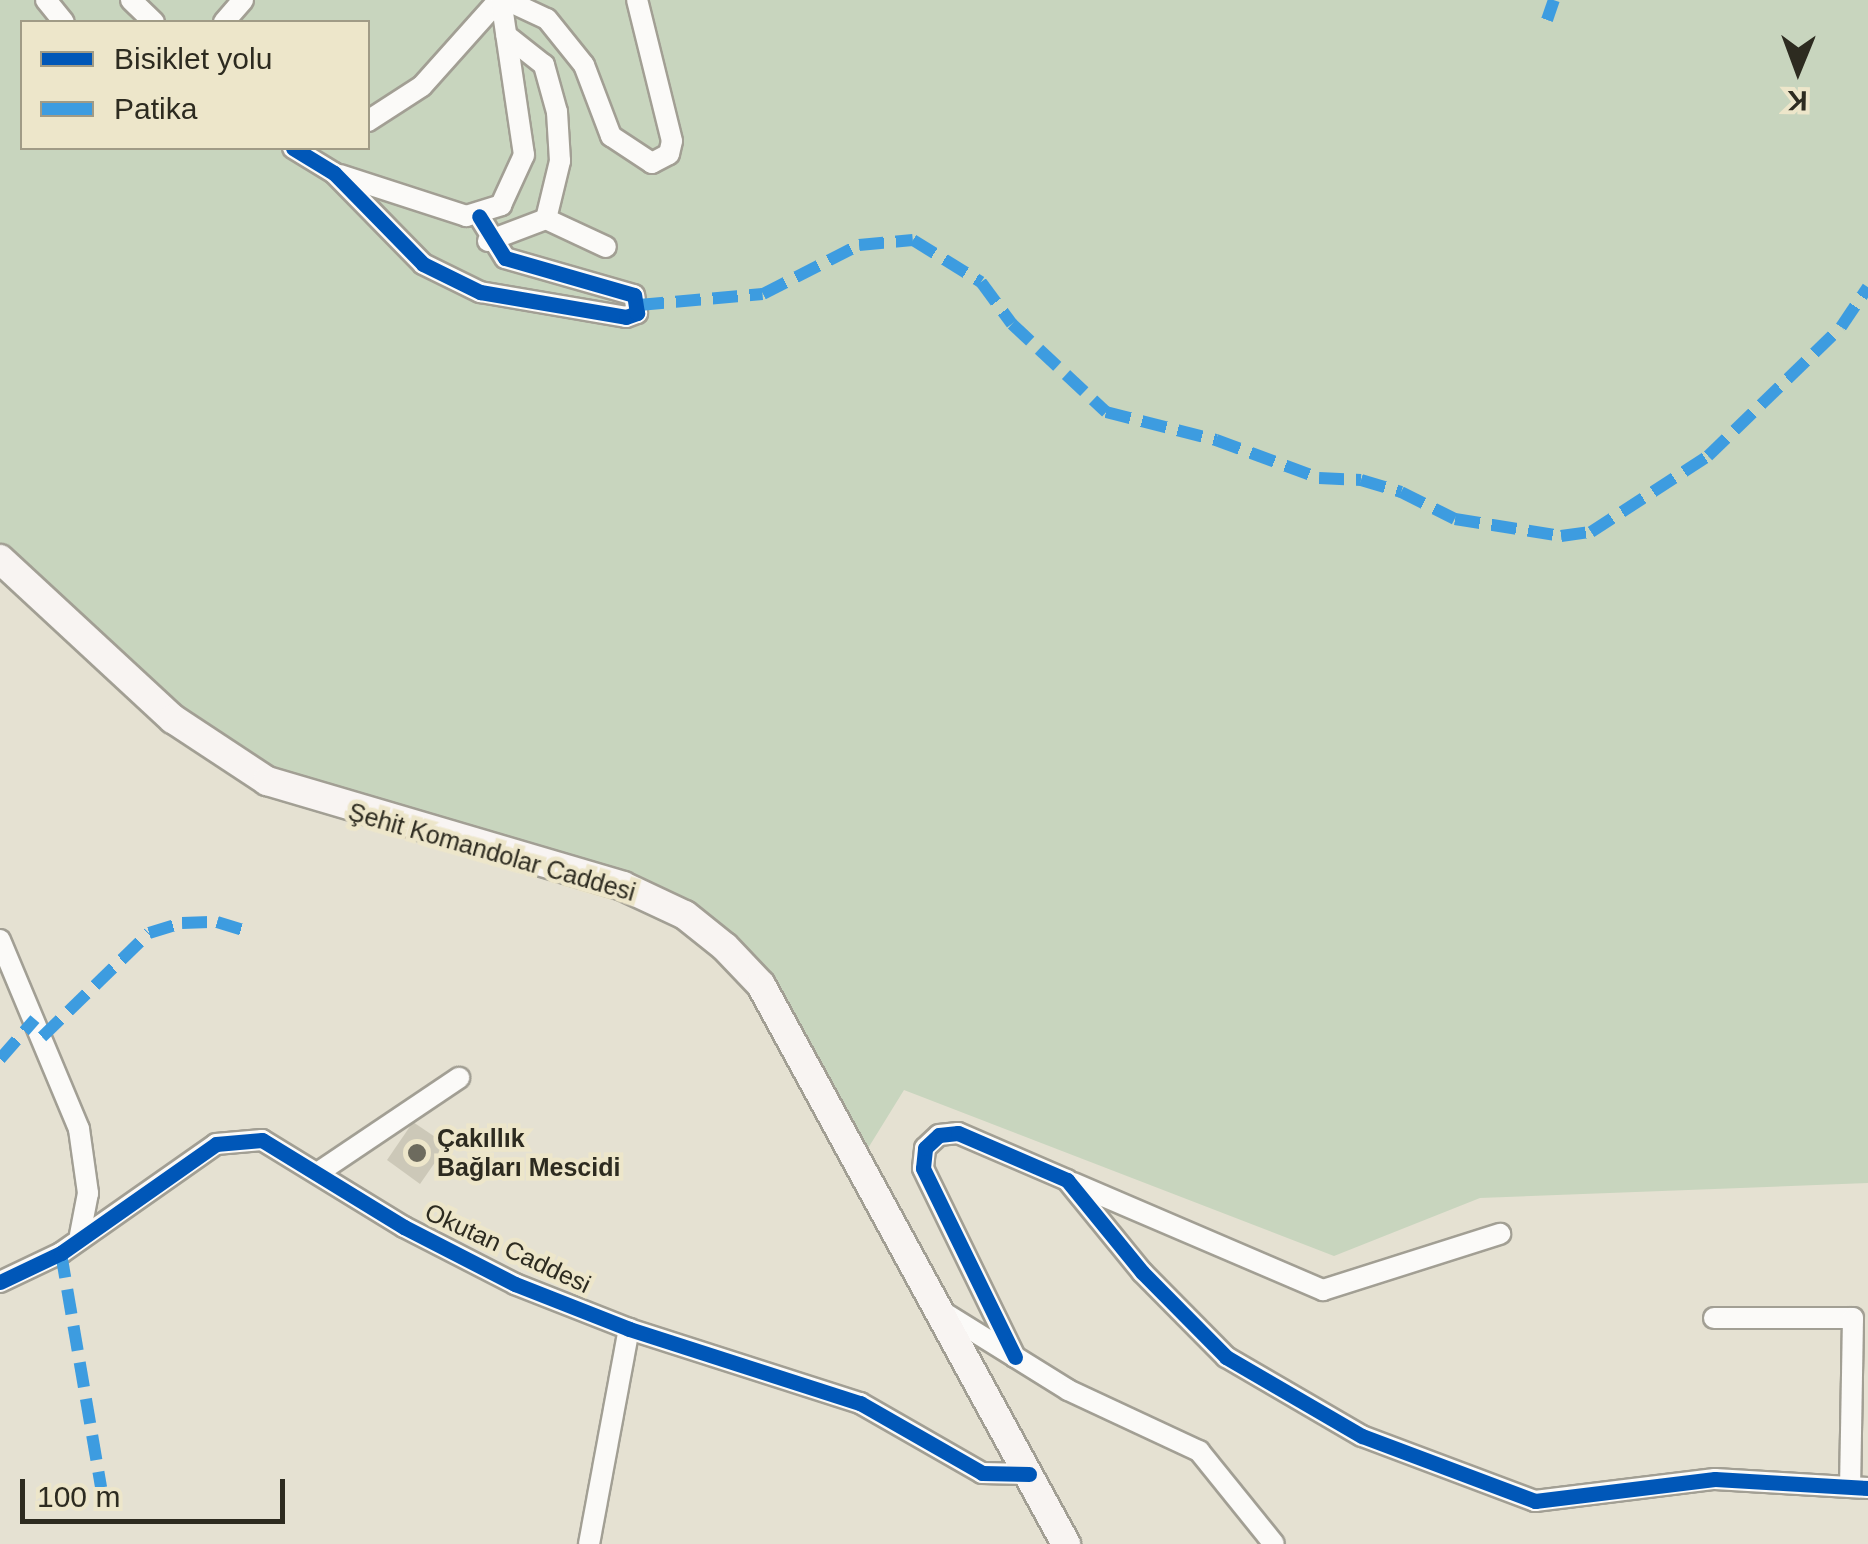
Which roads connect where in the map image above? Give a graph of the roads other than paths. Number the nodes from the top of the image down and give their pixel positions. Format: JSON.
{"nodes":[{"id":1,"x":46,"y":0,"type":"edge"},
{"id":2,"x":131,"y":0,"type":"edge"},
{"id":3,"x":243,"y":0,"type":"edge"},
{"id":4,"x":502,"y":0,"type":"edge"},
{"id":5,"x":637,"y":0,"type":"edge"},
{"id":6,"x":62,"y":20,"type":"edge"},
{"id":7,"x":152,"y":20,"type":"edge"},
{"id":8,"x":226,"y":20,"type":"edge"},
{"id":9,"x":506,"y":35,"type":"junction"},
{"id":10,"x":370,"y":120,"type":"edge"},
{"id":11,"x":296,"y":150,"type":"edge"},
{"id":12,"x":334,"y":172,"type":"junction"},
{"id":13,"x":479,"y":216,"type":"junction"},
{"id":14,"x":546,"y":219,"type":"junction"},
{"id":15,"x":488,"y":241,"type":"junction"},
{"id":16,"x":606,"y":247,"type":"dead end"},
{"id":17,"x":0,"y":559,"type":"edge"},
{"id":18,"x":0,"y":940,"type":"edge"},
{"id":19,"x":459,"y":1078,"type":"dead end"},
{"id":20,"x":319,"y":1172,"type":"junction"},
{"id":21,"x":1067,"y":1180,"type":"junction"},
{"id":22,"x":1500,"y":1234,"type":"dead end"},
{"id":23,"x":80,"y":1235,"type":"junction"},
{"id":24,"x":0,"y":1282,"type":"edge"},
{"id":25,"x":936,"y":1308,"type":"junction"},
{"id":26,"x":1714,"y":1318,"type":"dead end"},
{"id":27,"x":629,"y":1329,"type":"junction"},
{"id":28,"x":1015,"y":1357,"type":"junction"},
{"id":29,"x":1029,"y":1474,"type":"junction"},
{"id":30,"x":1859,"y":1488,"type":"edge"},
{"id":31,"x":589,"y":1544,"type":"edge"},
{"id":32,"x":1066,"y":1544,"type":"edge"},
{"id":33,"x":1274,"y":1544,"type":"edge"}],
"edges":[{"from":1,"to":6,"type":"street"},
{"from":2,"to":7,"type":"street"},
{"from":3,"to":8,"type":"street"},
{"from":4,"to":5,"type":"street"},
{"from":4,"to":9,"type":"street"},
{"from":4,"to":10,"type":"street"},
{"from":9,"to":13,"type":"street"},
{"from":9,"to":14,"type":"street"},
{"from":11,"to":12,"type":"street"},
{"from":12,"to":13,"type":"street"},
{"from":12,"to":15,"type":"street"},
{"from":13,"to":15,"type":"street"},
{"from":14,"to":15,"type":"street"},
{"from":14,"to":16,"type":"street"},
{"from":17,"to":25,"type":"main road","name":"Şehit Komandolar Caddesi"},
{"from":18,"to":23,"type":"street"},
{"from":19,"to":20,"type":"street"},
{"from":20,"to":23,"type":"street","name":"Okutan Caddesi"},
{"from":20,"to":27,"type":"street","name":"Okutan Caddesi"},
{"from":21,"to":22,"type":"street"},
{"from":21,"to":28,"type":"street"},
{"from":21,"to":30,"type":"street"},
{"from":23,"to":24,"type":"street","name":"Okutan Caddesi"},
{"from":25,"to":28,"type":"street"},
{"from":25,"to":29,"type":"main road","name":"Şehit Komandolar Caddesi"},
{"from":26,"to":30,"type":"street"},
{"from":27,"to":29,"type":"street","name":"Okutan Caddesi"},
{"from":27,"to":31,"type":"street"},
{"from":28,"to":33,"type":"street"},
{"from":29,"to":32,"type":"main road","name":"Şehit Komandolar Caddesi"}]}
